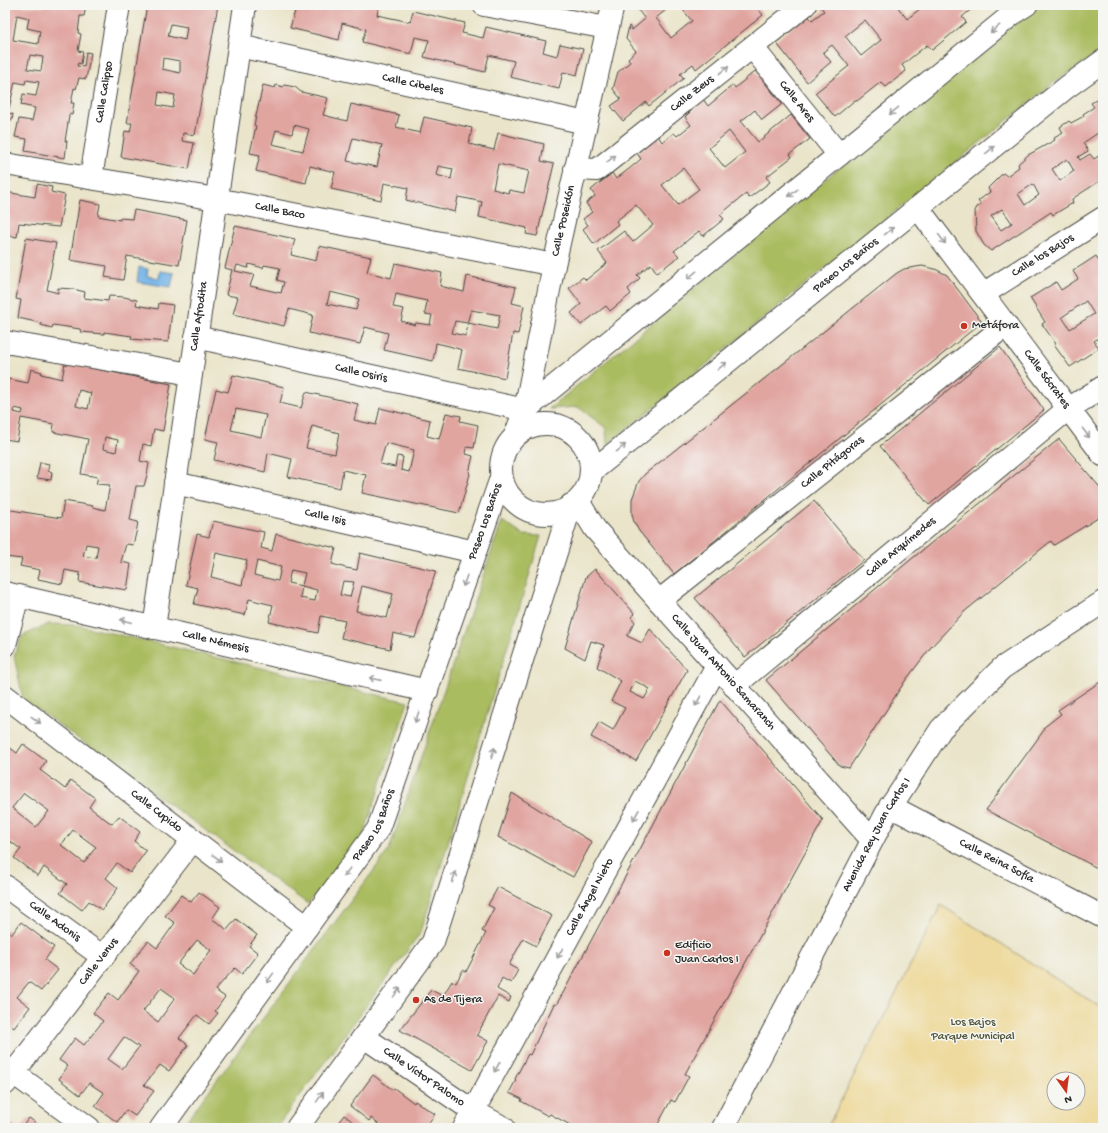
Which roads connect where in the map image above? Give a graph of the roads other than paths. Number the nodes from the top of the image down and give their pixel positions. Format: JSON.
{"nodes":[{"id":1,"x":119,"y":5,"type":"edge"},
{"id":2,"x":245,"y":5,"type":"edge"},
{"id":3,"x":484,"y":5,"type":"edge"},
{"id":4,"x":613,"y":5,"type":"edge"},
{"id":5,"x":805,"y":5,"type":"edge"},
{"id":6,"x":1025,"y":5,"type":"edge"},
{"id":7,"x":607,"y":28,"type":"junction"},
{"id":8,"x":238,"y":46,"type":"junction"},
{"id":9,"x":753,"y":48,"type":"junction"},
{"id":10,"x":1103,"y":61,"type":"edge"},
{"id":11,"x":586,"y":123,"type":"junction"},
{"id":12,"x":839,"y":155,"type":"junction"},
{"id":13,"x":5,"y":164,"type":"edge"},
{"id":14,"x":575,"y":170,"type":"junction"},
{"id":15,"x":91,"y":178,"type":"junction"},
{"id":16,"x":216,"y":200,"type":"junction"},
{"id":17,"x":918,"y":208,"type":"junction"},
{"id":18,"x":1103,"y":218,"type":"edge"},
{"id":19,"x":554,"y":265,"type":"junction"},
{"id":20,"x":983,"y":294,"type":"junction"},
{"id":21,"x":1006,"y":325,"type":"junction"},
{"id":22,"x":196,"y":337,"type":"junction"},
{"id":23,"x":5,"y":342,"type":"edge"},
{"id":24,"x":191,"y":374,"type":"junction"},
{"id":25,"x":1103,"y":386,"type":"edge"},
{"id":26,"x":1068,"y":409,"type":"junction"},
{"id":27,"x":525,"y":410,"type":"junction"},
{"id":28,"x":515,"y":436,"type":"junction"},
{"id":29,"x":1103,"y":455,"type":"edge"},
{"id":30,"x":591,"y":472,"type":"junction"},
{"id":31,"x":501,"y":478,"type":"junction"},
{"id":32,"x":175,"y":483,"type":"junction"},
{"id":33,"x":574,"y":503,"type":"junction"},
{"id":34,"x":475,"y":552,"type":"junction"},
{"id":35,"x":12,"y":595,"type":"edge"},
{"id":36,"x":659,"y":601,"type":"junction"},
{"id":37,"x":1103,"y":602,"type":"edge"},
{"id":38,"x":154,"y":628,"type":"junction"},
{"id":39,"x":5,"y":645,"type":"edge"},
{"id":40,"x":717,"y":666,"type":"junction"},
{"id":41,"x":734,"y":686,"type":"junction"},
{"id":42,"x":426,"y":692,"type":"junction"},
{"id":43,"x":5,"y":696,"type":"edge"},
{"id":44,"x":890,"y":806,"type":"junction"},
{"id":45,"x":193,"y":840,"type":"junction"},
{"id":46,"x":872,"y":840,"type":"junction"},
{"id":47,"x":5,"y":886,"type":"edge"},
{"id":48,"x":1103,"y":916,"type":"edge"},
{"id":49,"x":307,"y":927,"type":"junction"},
{"id":50,"x":103,"y":957,"type":"junction"},
{"id":51,"x":364,"y":1037,"type":"junction"},
{"id":52,"x":8,"y":1075,"type":"edge"},
{"id":53,"x":468,"y":1120,"type":"edge"},
{"id":54,"x":89,"y":1128,"type":"edge"},
{"id":55,"x":162,"y":1128,"type":"edge"},
{"id":56,"x":297,"y":1128,"type":"edge"},
{"id":57,"x":504,"y":1128,"type":"edge"},
{"id":58,"x":724,"y":1128,"type":"edge"}],
"edges":[{"from":1,"to":15,"type":"street","name":"Calle Calipso"},
{"from":2,"to":8,"type":"street","name":"Calle Afrodita"},
{"from":3,"to":7,"type":"street"},
{"from":4,"to":7,"type":"street","name":"Calle Poseidón"},
{"from":5,"to":9,"type":"street","name":"Calle Zeus"},
{"from":6,"to":12,"type":"street","one_way":true},
{"from":7,"to":11,"type":"street","name":"Calle Poseidón"},
{"from":8,"to":11,"type":"street","name":"Calle Cibeles"},
{"from":8,"to":16,"type":"street","name":"Calle Afrodita"},
{"from":9,"to":12,"type":"street","name":"Calle Ares"},
{"from":14,"to":9,"type":"street","name":"Calle Zeus","one_way":true},
{"from":17,"to":10,"type":"street","name":"Paseo Los Baños","one_way":true},
{"from":11,"to":14,"type":"street","name":"Calle Poseidón"},
{"from":12,"to":27,"type":"street","one_way":true},
{"from":13,"to":15,"type":"street","name":"Calle Baco"},
{"from":14,"to":19,"type":"street","name":"Calle Poseidón"},
{"from":15,"to":16,"type":"street","name":"Calle Baco"},
{"from":16,"to":19,"type":"street","name":"Calle Baco"},
{"from":16,"to":22,"type":"street","name":"Calle Afrodita"},
{"from":17,"to":20,"type":"street","name":"Calle Sócrates","one_way":true},
{"from":30,"to":17,"type":"street","name":"Paseo Los Baños","one_way":true},
{"from":18,"to":20,"type":"street","name":"Calle los Bajos"},
{"from":19,"to":27,"type":"street","name":"Calle Poseidón"},
{"from":20,"to":21,"type":"street","name":"Calle Sócrates"},
{"from":21,"to":26,"type":"street","name":"Calle Sócrates"},
{"from":21,"to":36,"type":"street","name":"Calle Pitágoras"},
{"from":22,"to":24,"type":"street","name":"Calle Afrodita"},
{"from":22,"to":27,"type":"street","name":"Calle Osiris"},
{"from":23,"to":24,"type":"street"},
{"from":24,"to":32,"type":"street","name":"Calle Afrodita"},
{"from":25,"to":26,"type":"street","name":"Calle Arquímedes"},
{"from":26,"to":29,"type":"street","name":"Calle Sócrates","one_way":true},
{"from":26,"to":41,"type":"street","name":"Calle Arquímedes"},
{"from":27,"to":28,"type":"street","name":"Calle Poseidón"},
{"from":28,"to":30,"type":"street"},
{"from":28,"to":31,"type":"street"},
{"from":30,"to":33,"type":"street"},
{"from":31,"to":33,"type":"street"},
{"from":31,"to":34,"type":"street","name":"Paseo Los Baños"},
{"from":32,"to":34,"type":"street","name":"Calle Isis"},
{"from":32,"to":38,"type":"street","name":"Calle Afrodita"},
{"from":33,"to":36,"type":"street","name":"Calle Juan Antonio Samaranch"},
{"from":51,"to":33,"type":"street","one_way":true},
{"from":34,"to":42,"type":"street","name":"Paseo Los Baños","one_way":true},
{"from":38,"to":35,"type":"street","name":"Calle Némesis","one_way":true},
{"from":35,"to":39,"type":"street"},
{"from":36,"to":40,"type":"street","name":"Calle Juan Antonio Samaranch"},
{"from":37,"to":44,"type":"street","name":"Avenida Rey Juan Carlos I"},
{"from":42,"to":38,"type":"street","name":"Calle Némesis","one_way":true},
{"from":40,"to":41,"type":"street","name":"Calle Juan Antonio Samaranch"},
{"from":40,"to":53,"type":"street","name":"Calle Ángel Nieto","one_way":true},
{"from":41,"to":46,"type":"street","name":"Calle Juan Antonio Samaranch"},
{"from":42,"to":49,"type":"street","name":"Paseo Los Baños","one_way":true},
{"from":43,"to":45,"type":"street","name":"Calle Cupido","one_way":true},
{"from":44,"to":46,"type":"street","name":"Avenida Rey Juan Carlos I"},
{"from":44,"to":48,"type":"street","name":"Calle Reina Sofía"},
{"from":45,"to":49,"type":"street","name":"Calle Cupido","one_way":true},
{"from":45,"to":50,"type":"street","name":"Calle Venus"},
{"from":46,"to":58,"type":"street","name":"Avenida Rey Juan Carlos I"},
{"from":47,"to":50,"type":"street","name":"Calle Adonis"},
{"from":49,"to":55,"type":"street","name":"Paseo Los Baños","one_way":true},
{"from":50,"to":52,"type":"street","name":"Calle Venus"},
{"from":51,"to":53,"type":"street","name":"Calle Víctor Palomo"},
{"from":56,"to":51,"type":"street","one_way":true},
{"from":52,"to":54,"type":"street"},
{"from":53,"to":57,"type":"street","name":"Calle Víctor Palomo"}]}
